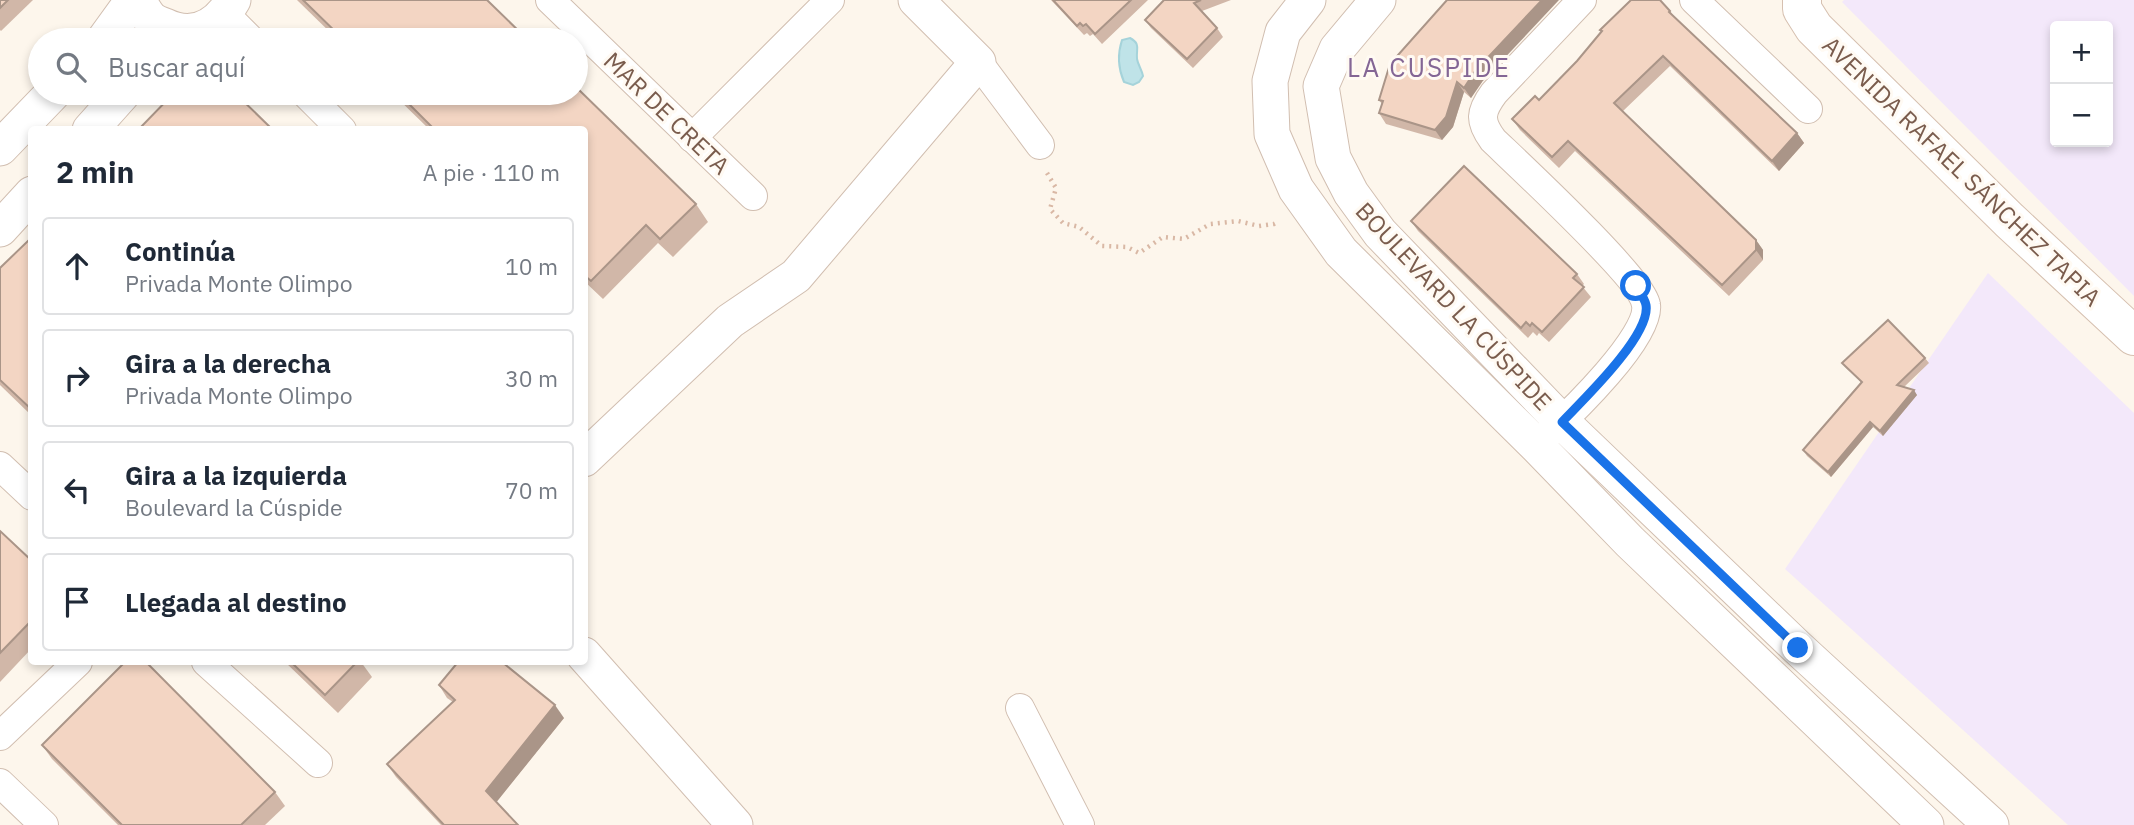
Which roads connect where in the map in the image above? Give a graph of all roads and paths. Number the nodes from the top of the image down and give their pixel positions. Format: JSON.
{"nodes":[{"id":1,"x":135,"y":0,"type":"edge"},
{"id":2,"x":551,"y":0,"type":"edge"},
{"id":3,"x":831,"y":0,"type":"edge"},
{"id":4,"x":916,"y":0,"type":"edge"},
{"id":5,"x":1308,"y":0,"type":"edge"},
{"id":6,"x":1378,"y":0,"type":"edge"},
{"id":7,"x":1583,"y":0,"type":"edge"},
{"id":8,"x":1694,"y":0,"type":"edge"},
{"id":9,"x":1802,"y":0,"type":"edge"},
{"id":10,"x":229,"y":7,"type":"edge"},
{"id":11,"x":113,"y":28,"type":"edge"},
{"id":12,"x":162,"y":28,"type":"edge"},
{"id":13,"x":205,"y":28,"type":"edge"},
{"id":14,"x":243,"y":28,"type":"edge"},
{"id":15,"x":580,"y":28,"type":"edge"},
{"id":16,"x":588,"y":36,"type":"edge"},
{"id":17,"x":978,"y":62,"type":"junction"},
{"id":18,"x":1270,"y":81,"type":"junction"},
{"id":19,"x":1321,"y":86,"type":"junction"},
{"id":20,"x":41,"y":105,"type":"edge"},
{"id":21,"x":112,"y":105,"type":"edge"},
{"id":22,"x":316,"y":105,"type":"edge"},
{"id":23,"x":1808,"y":109,"type":"dead end"},
{"id":24,"x":94,"y":126,"type":"edge"},
{"id":25,"x":338,"y":126,"type":"edge"},
{"id":26,"x":692,"y":138,"type":"junction"},
{"id":27,"x":1,"y":144,"type":"edge"},
{"id":28,"x":1040,"y":145,"type":"joint"},
{"id":29,"x":753,"y":196,"type":"dead end"},
{"id":30,"x":28,"y":198,"type":"edge"},
{"id":31,"x":1281,"y":220,"type":"dead end"},
{"id":32,"x":0,"y":229,"type":"edge"},
{"id":33,"x":2134,"y":336,"type":"edge"},
{"id":34,"x":1562,"y":422,"type":"junction"},
{"id":35,"x":1536,"y":445,"type":"junction"},
{"id":36,"x":588,"y":455,"type":"edge"},
{"id":37,"x":0,"y":466,"type":"edge"},
{"id":38,"x":28,"y":492,"type":"edge"},
{"id":39,"x":588,"y":660,"type":"edge"},
{"id":40,"x":75,"y":665,"type":"edge"},
{"id":41,"x":209,"y":665,"type":"edge"},
{"id":42,"x":1020,"y":708,"type":"dead end"},
{"id":43,"x":0,"y":736,"type":"edge"},
{"id":44,"x":318,"y":763,"type":"dead end"},
{"id":45,"x":0,"y":783,"type":"edge"},
{"id":46,"x":44,"y":825,"type":"edge"},
{"id":47,"x":735,"y":825,"type":"edge"},
{"id":48,"x":1080,"y":825,"type":"edge"},
{"id":49,"x":1926,"y":825,"type":"edge"},
{"id":50,"x":1991,"y":825,"type":"edge"}],
"edges":[{"from":1,"to":11,"type":"street"},
{"from":1,"to":12,"type":"street"},
{"from":2,"to":15,"type":"street","name":"MAR DE CRETA"},
{"from":3,"to":26,"type":"street"},
{"from":4,"to":17,"type":"street"},
{"from":5,"to":18,"type":"street","name":"BOULEVARD LA CÚSPIDE"},
{"from":6,"to":19,"type":"street"},
{"from":7,"to":34,"type":"street"},
{"from":8,"to":23,"type":"street"},
{"from":9,"to":33,"type":"main road","name":"AVENIDA RAFAEL SÁNCHEZ TAPIA"},
{"from":10,"to":13,"type":"street"},
{"from":10,"to":14,"type":"street"},
{"from":16,"to":26,"type":"street","name":"MAR DE CRETA"},
{"from":17,"to":28,"type":"street"},
{"from":17,"to":36,"type":"street"},
{"from":18,"to":19,"type":"street"},
{"from":18,"to":35,"type":"street","name":"BOULEVARD LA CÚSPIDE"},
{"from":19,"to":34,"type":"street","name":"BOULEVARD LA CÚSPIDE"},
{"from":20,"to":27,"type":"street"},
{"from":21,"to":24,"type":"street"},
{"from":22,"to":25,"type":"street"},
{"from":26,"to":29,"type":"street","name":"MAR DE CRETA"},
{"from":28,"to":31,"type":"path"},
{"from":30,"to":32,"type":"street"},
{"from":34,"to":35,"type":"street"},
{"from":34,"to":50,"type":"street","name":"BOULEVARD LA CÚSPIDE"},
{"from":35,"to":49,"type":"street","name":"BOULEVARD LA CÚSPIDE"},
{"from":37,"to":38,"type":"street"},
{"from":39,"to":47,"type":"street"},
{"from":40,"to":43,"type":"street"},
{"from":41,"to":44,"type":"street"},
{"from":42,"to":48,"type":"street"},
{"from":45,"to":46,"type":"street"}]}
